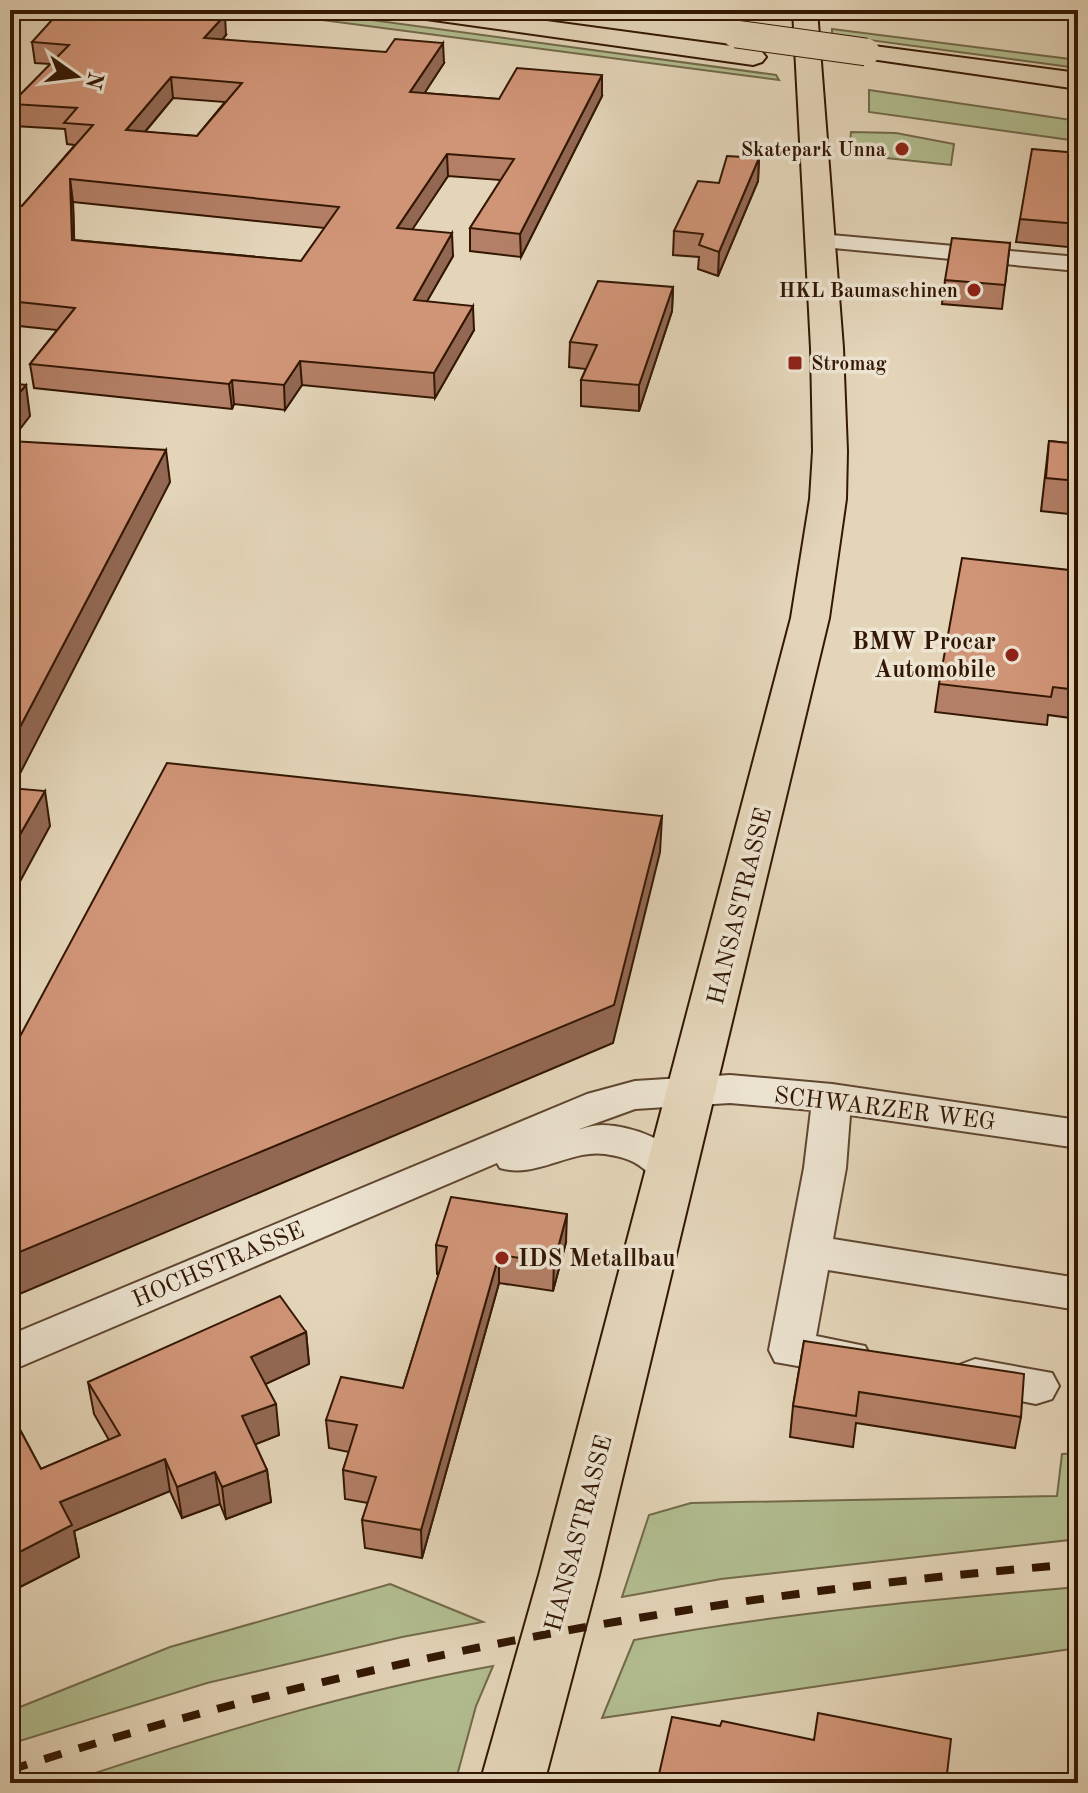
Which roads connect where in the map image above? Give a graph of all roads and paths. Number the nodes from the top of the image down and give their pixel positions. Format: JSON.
{"nodes":[{"id":1,"x":412,"y":10,"type":"edge"},
{"id":2,"x":559,"y":10,"type":"edge"},
{"id":3,"x":805,"y":10,"type":"edge"},
{"id":4,"x":872,"y":63,"type":"junction"},
{"id":5,"x":1078,"y":81,"type":"edge"},
{"id":6,"x":1078,"y":102,"type":"edge"},
{"id":7,"x":820,"y":241,"type":"junction"},
{"id":8,"x":1078,"y":264,"type":"edge"},
{"id":9,"x":692,"y":1090,"type":"junction"},
{"id":10,"x":832,"y":1098,"type":"junction"},
{"id":11,"x":1078,"y":1134,"type":"edge"},
{"id":12,"x":670,"y":1170,"type":"junction"},
{"id":13,"x":427,"y":1176,"type":"junction"},
{"id":14,"x":810,"y":1251,"type":"junction"},
{"id":15,"x":1078,"y":1294,"type":"edge"},
{"id":16,"x":10,"y":1354,"type":"edge"},
{"id":17,"x":883,"y":1363,"type":"edge"},
{"id":18,"x":929,"y":1370,"type":"edge"},
{"id":19,"x":1036,"y":1386,"type":"dead end"},
{"id":20,"x":512,"y":1783,"type":"edge"}],
"edges":[{"from":1,"to":4,"type":"main road"},
{"from":2,"to":4,"type":"main road","bridge":true},
{"from":3,"to":7,"type":"main road","name":"HANSASTRASSE"},
{"from":4,"to":5,"type":"main road"},
{"from":4,"to":6,"type":"main road"},
{"from":7,"to":8,"type":"street"},
{"from":7,"to":9,"type":"main road","name":"HANSASTRASSE"},
{"from":9,"to":10,"type":"street","name":"SCHWARZER WEG"},
{"from":9,"to":12,"type":"main road","name":"HANSASTRASSE"},
{"from":9,"to":13,"type":"street","name":"HOCHSTRASSE"},
{"from":10,"to":11,"type":"street","name":"SCHWARZER WEG"},
{"from":10,"to":14,"type":"street"},
{"from":12,"to":13,"type":"street","name":"HOCHSTRASSE"},
{"from":12,"to":20,"type":"main road","name":"HANSASTRASSE"},
{"from":13,"to":16,"type":"street","name":"HOCHSTRASSE"},
{"from":14,"to":15,"type":"street"},
{"from":14,"to":17,"type":"street"},
{"from":18,"to":19,"type":"street"}]}
